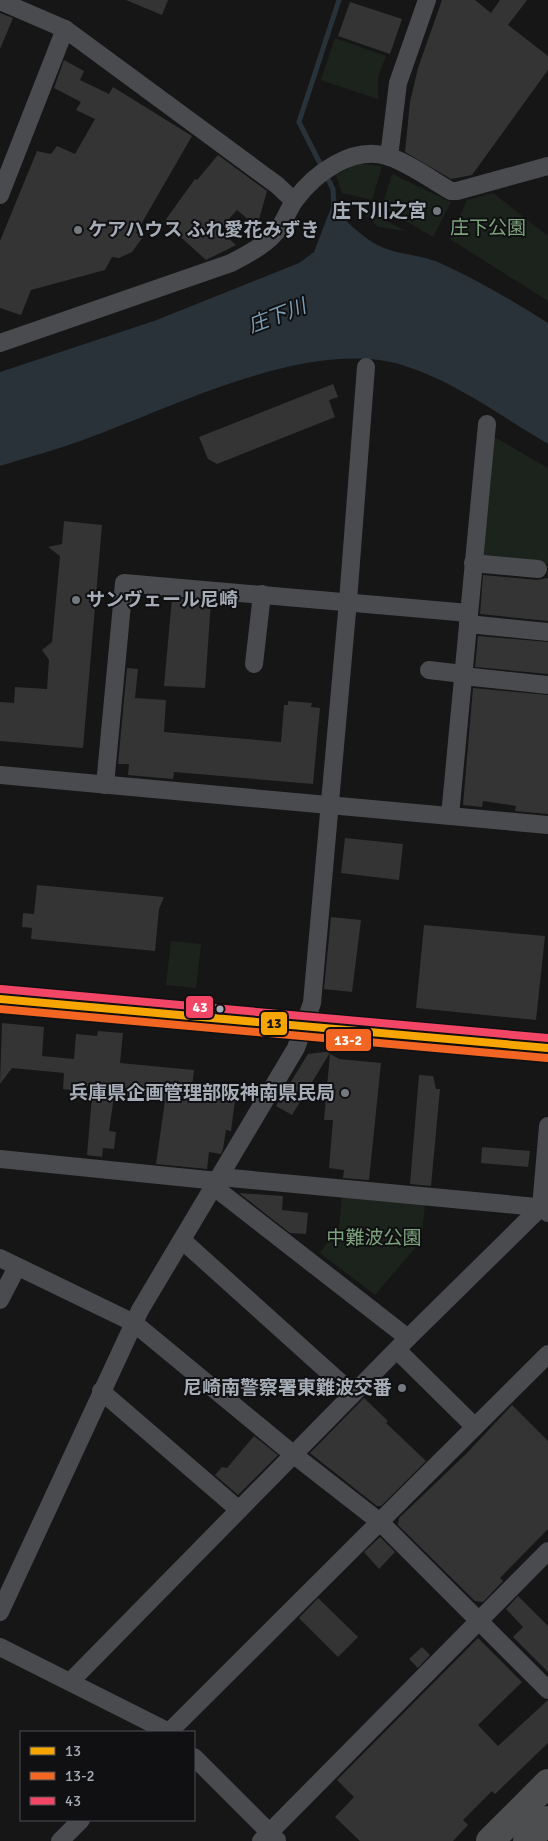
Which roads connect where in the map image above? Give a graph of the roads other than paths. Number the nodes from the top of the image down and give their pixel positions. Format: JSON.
{"nodes":[{"id":1,"x":427,"y":0,"type":"edge"},
{"id":2,"x":0,"y":1,"type":"edge"},
{"id":3,"x":65,"y":29,"type":"junction"},
{"id":4,"x":389,"y":157,"type":"junction"},
{"id":5,"x":548,"y":166,"type":"edge"},
{"id":6,"x":0,"y":195,"type":"edge"},
{"id":7,"x":294,"y":201,"type":"junction"},
{"id":8,"x":0,"y":343,"type":"edge"},
{"id":9,"x":366,"y":367,"type":"dead end"},
{"id":10,"x":487,"y":424,"type":"dead end"},
{"id":11,"x":473,"y":563,"type":"junction"},
{"id":12,"x":538,"y":569,"type":"dead end"},
{"id":13,"x":262,"y":594,"type":"junction"},
{"id":14,"x":348,"y":601,"type":"junction"},
{"id":15,"x":468,"y":618,"type":"junction"},
{"id":16,"x":548,"y":632,"type":"edge"},
{"id":17,"x":254,"y":664,"type":"dead end"},
{"id":18,"x":429,"y":670,"type":"dead end"},
{"id":19,"x":463,"y":675,"type":"junction"},
{"id":20,"x":548,"y":685,"type":"edge"},
{"id":21,"x":0,"y":775,"type":"edge"},
{"id":22,"x":106,"y":785,"type":"junction"},
{"id":23,"x":330,"y":806,"type":"junction"},
{"id":24,"x":450,"y":816,"type":"junction"},
{"id":25,"x":548,"y":825,"type":"edge"},
{"id":26,"x":0,"y":998,"type":"edge"},
{"id":27,"x":304,"y":1026,"type":"junction"},
{"id":28,"x":548,"y":1048,"type":"edge"},
{"id":29,"x":548,"y":1126,"type":"edge"},
{"id":30,"x":0,"y":1159,"type":"edge"},
{"id":31,"x":218,"y":1182,"type":"junction"},
{"id":32,"x":546,"y":1209,"type":"edge"},
{"id":33,"x":182,"y":1240,"type":"junction"},
{"id":34,"x":0,"y":1258,"type":"edge"},
{"id":35,"x":17,"y":1267,"type":"junction"},
{"id":36,"x":0,"y":1300,"type":"edge"},
{"id":37,"x":134,"y":1323,"type":"junction"},
{"id":38,"x":403,"y":1344,"type":"junction"},
{"id":39,"x":548,"y":1354,"type":"edge"},
{"id":40,"x":101,"y":1391,"type":"junction"},
{"id":41,"x":353,"y":1394,"type":"junction"},
{"id":42,"x":475,"y":1426,"type":"junction"},
{"id":43,"x":294,"y":1455,"type":"junction"},
{"id":44,"x":239,"y":1510,"type":"junction"},
{"id":45,"x":380,"y":1522,"type":"junction"},
{"id":46,"x":548,"y":1551,"type":"edge"},
{"id":47,"x":0,"y":1612,"type":"edge"},
{"id":48,"x":480,"y":1620,"type":"junction"},
{"id":49,"x":0,"y":1646,"type":"edge"},
{"id":50,"x":71,"y":1681,"type":"junction"},
{"id":51,"x":548,"y":1690,"type":"edge"},
{"id":52,"x":167,"y":1731,"type":"edge"},
{"id":53,"x":170,"y":1731,"type":"edge"},
{"id":54,"x":195,"y":1758,"type":"edge"},
{"id":55,"x":548,"y":1783,"type":"edge"},
{"id":56,"x":548,"y":1820,"type":"edge"},
{"id":57,"x":80,"y":1821,"type":"edge"},
{"id":58,"x":269,"y":1838,"type":"edge"},
{"id":59,"x":60,"y":1841,"type":"edge"},
{"id":60,"x":490,"y":1841,"type":"edge"},
{"id":61,"x":526,"y":1841,"type":"edge"}],
"edges":[{"from":1,"to":4,"type":"street"},
{"from":2,"to":3,"type":"street"},
{"from":3,"to":6,"type":"street"},
{"from":3,"to":7,"type":"street"},
{"from":4,"to":5,"type":"street"},
{"from":4,"to":7,"type":"street"},
{"from":7,"to":8,"type":"street"},
{"from":9,"to":14,"type":"street"},
{"from":10,"to":11,"type":"street"},
{"from":11,"to":12,"type":"street"},
{"from":11,"to":15,"type":"street"},
{"from":13,"to":14,"type":"street"},
{"from":13,"to":17,"type":"street"},
{"from":13,"to":22,"type":"street"},
{"from":14,"to":15,"type":"street"},
{"from":14,"to":23,"type":"street"},
{"from":15,"to":16,"type":"street"},
{"from":15,"to":19,"type":"street"},
{"from":18,"to":19,"type":"street"},
{"from":19,"to":20,"type":"street"},
{"from":19,"to":24,"type":"street"},
{"from":21,"to":22,"type":"street"},
{"from":22,"to":23,"type":"street"},
{"from":23,"to":24,"type":"street"},
{"from":23,"to":27,"type":"street"},
{"from":24,"to":25,"type":"street"},
{"from":26,"to":27,"type":"main road"},
{"from":27,"to":28,"type":"main road"},
{"from":27,"to":31,"type":"street"},
{"from":29,"to":32,"type":"street"},
{"from":30,"to":31,"type":"street"},
{"from":31,"to":32,"type":"street"},
{"from":31,"to":33,"type":"street"},
{"from":31,"to":38,"type":"street"},
{"from":32,"to":38,"type":"street"},
{"from":33,"to":37,"type":"street"},
{"from":33,"to":41,"type":"street"},
{"from":34,"to":35,"type":"street"},
{"from":35,"to":36,"type":"street"},
{"from":35,"to":37,"type":"street"},
{"from":37,"to":40,"type":"street"},
{"from":37,"to":43,"type":"street"},
{"from":38,"to":41,"type":"street"},
{"from":38,"to":42,"type":"street"},
{"from":39,"to":42,"type":"street"},
{"from":40,"to":44,"type":"street"},
{"from":40,"to":47,"type":"street"},
{"from":41,"to":43,"type":"street"},
{"from":42,"to":45,"type":"street"},
{"from":43,"to":44,"type":"street"},
{"from":43,"to":45,"type":"street"},
{"from":44,"to":50,"type":"street"},
{"from":45,"to":48,"type":"street"},
{"from":45,"to":53,"type":"street"},
{"from":46,"to":48,"type":"street"},
{"from":48,"to":51,"type":"street"},
{"from":48,"to":58,"type":"street"},
{"from":49,"to":50,"type":"street"},
{"from":50,"to":52,"type":"street"},
{"from":54,"to":58,"type":"street"},
{"from":55,"to":60,"type":"highway"},
{"from":56,"to":61,"type":"highway"},
{"from":57,"to":59,"type":"street"}]}
